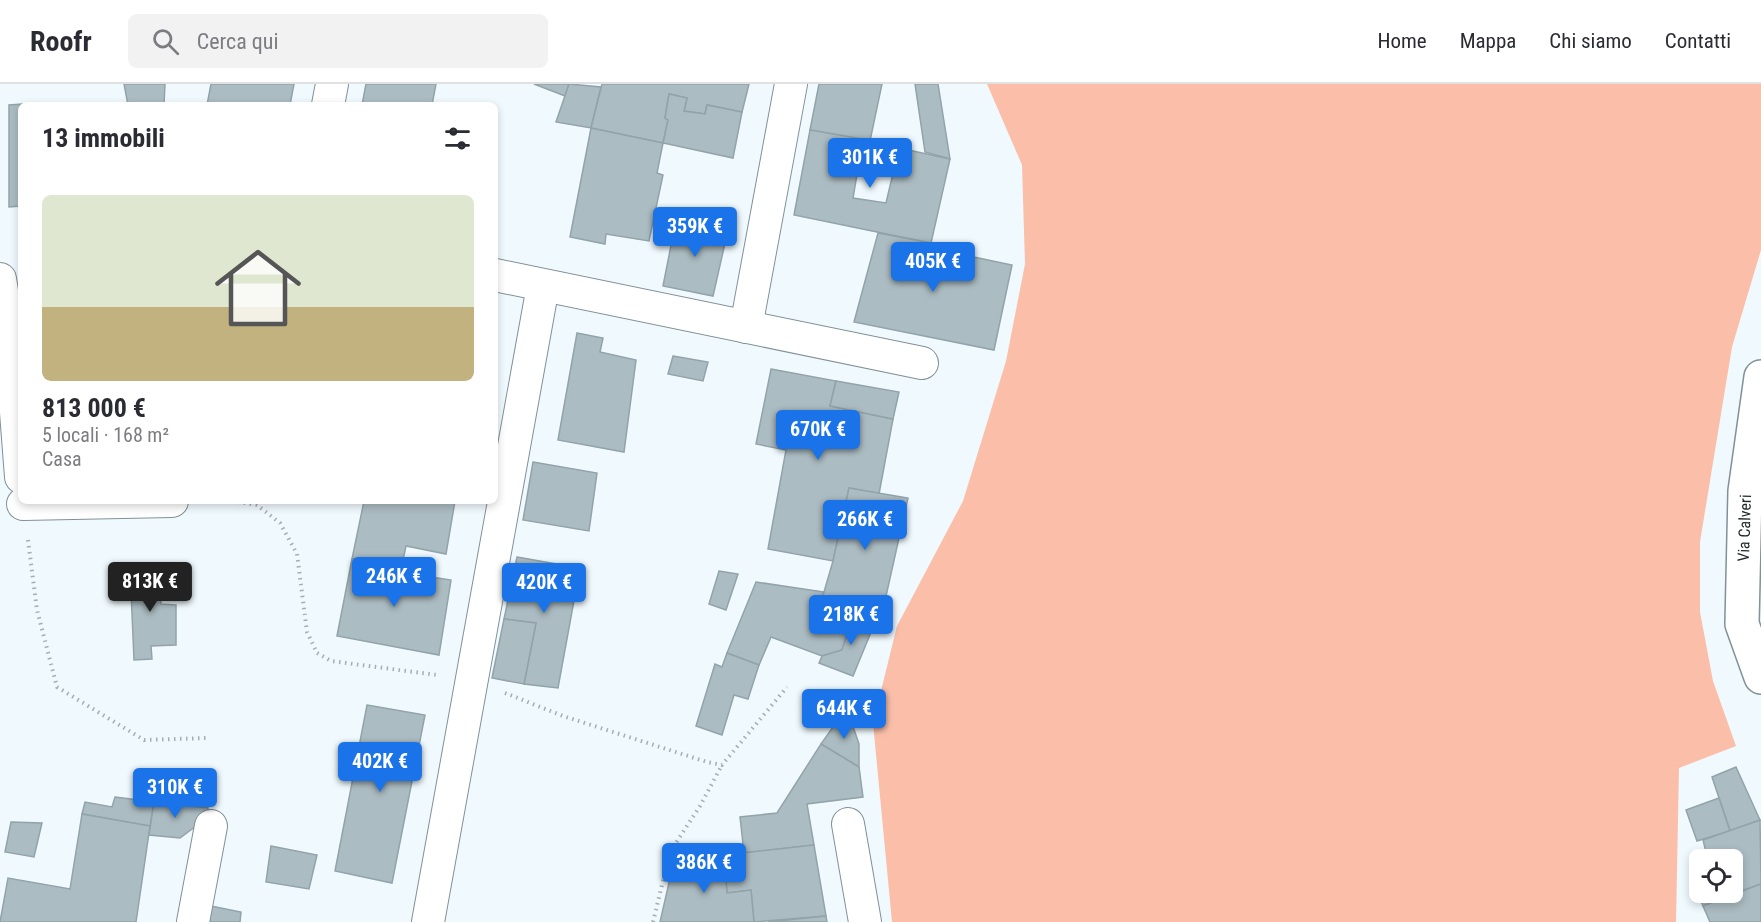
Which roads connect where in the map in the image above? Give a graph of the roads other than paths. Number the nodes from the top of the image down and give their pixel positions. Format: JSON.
{"nodes":[{"id":1,"x":332,"y":84,"type":"edge"},
{"id":2,"x":791,"y":84,"type":"edge"},
{"id":3,"x":329,"y":102,"type":"edge"},
{"id":4,"x":498,"y":276,"type":"edge"},
{"id":5,"x":0,"y":279,"type":"edge"},
{"id":6,"x":543,"y":286,"type":"junction"},
{"id":7,"x":746,"y":327,"type":"junction"},
{"id":8,"x":922,"y":363,"type":"dead end"},
{"id":9,"x":1761,"y":377,"type":"edge"},
{"id":10,"x":17,"y":497,"type":"edge"},
{"id":11,"x":1761,"y":677,"type":"edge"},
{"id":12,"x":848,"y":824,"type":"dead end"},
{"id":13,"x":211,"y":826,"type":"dead end"},
{"id":14,"x":193,"y":922,"type":"edge"},
{"id":15,"x":428,"y":922,"type":"edge"},
{"id":16,"x":865,"y":922,"type":"edge"}],
"edges":[{"from":1,"to":3,"type":"street"},
{"from":2,"to":7,"type":"street"},
{"from":4,"to":6,"type":"street"},
{"from":5,"to":10,"type":"street"},
{"from":6,"to":7,"type":"street"},
{"from":6,"to":15,"type":"street"},
{"from":7,"to":8,"type":"street"},
{"from":9,"to":11,"type":"street","name":"Via Calveri"},
{"from":12,"to":16,"type":"street"},
{"from":13,"to":14,"type":"street"}]}
